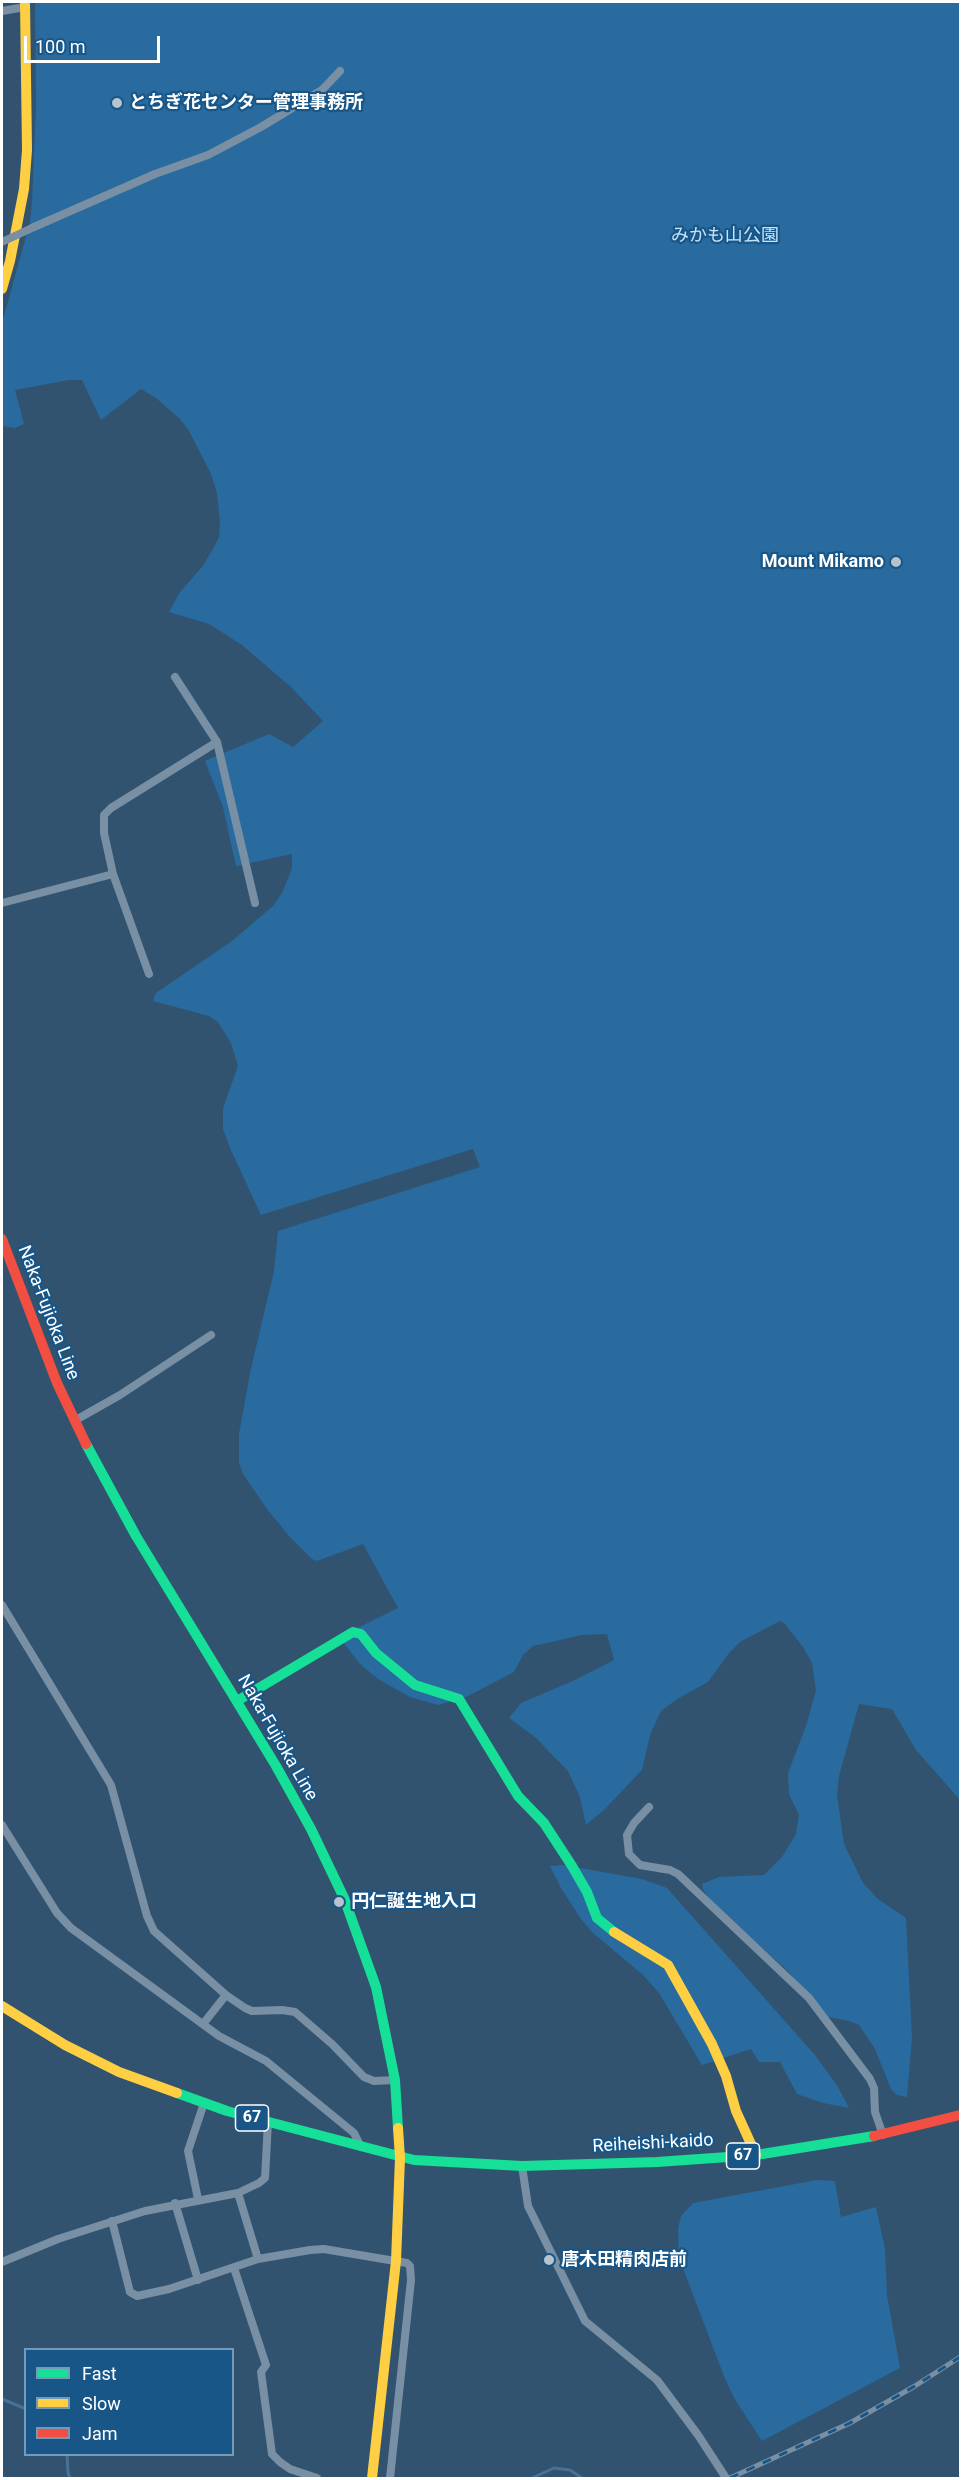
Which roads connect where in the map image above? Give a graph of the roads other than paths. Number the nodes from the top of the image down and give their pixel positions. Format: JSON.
{"nodes":[{"id":1,"x":25,"y":4,"type":"edge"},
{"id":2,"x":2,"y":11,"type":"edge"},
{"id":3,"x":340,"y":71,"type":"dead end"},
{"id":4,"x":2,"y":242,"type":"edge"},
{"id":5,"x":2,"y":289,"type":"edge"},
{"id":6,"x":175,"y":677,"type":"dead end"},
{"id":7,"x":217,"y":742,"type":"junction"},
{"id":8,"x":113,"y":873,"type":"junction"},
{"id":9,"x":2,"y":903,"type":"edge"},
{"id":10,"x":255,"y":903,"type":"dead end"},
{"id":11,"x":150,"y":974,"type":"dead end"},
{"id":12,"x":2,"y":1239,"type":"edge"},
{"id":13,"x":211,"y":1335,"type":"dead end"},
{"id":14,"x":74,"y":1421,"type":"junction"},
{"id":15,"x":2,"y":1605,"type":"edge"},
{"id":16,"x":237,"y":1701,"type":"junction"},
{"id":17,"x":649,"y":1807,"type":"dead end"},
{"id":18,"x":2,"y":1825,"type":"edge"},
{"id":19,"x":226,"y":1995,"type":"junction"},
{"id":20,"x":2,"y":2006,"type":"edge"},
{"id":21,"x":203,"y":2024,"type":"junction"},
{"id":22,"x":395,"y":2080,"type":"junction"},
{"id":23,"x":204,"y":2103,"type":"junction"},
{"id":24,"x":960,"y":2115,"type":"edge"},
{"id":25,"x":268,"y":2122,"type":"junction"},
{"id":26,"x":883,"y":2135,"type":"junction"},
{"id":27,"x":361,"y":2147,"type":"junction"},
{"id":28,"x":756,"y":2155,"type":"junction"},
{"id":29,"x":400,"y":2158,"type":"junction"},
{"id":30,"x":522,"y":2166,"type":"junction"},
{"id":31,"x":238,"y":2193,"type":"junction"},
{"id":32,"x":198,"y":2199,"type":"junction"},
{"id":33,"x":175,"y":2203,"type":"junction"},
{"id":34,"x":112,"y":2221,"type":"junction"},
{"id":35,"x":258,"y":2259,"type":"junction"},
{"id":36,"x":396,"y":2260,"type":"junction"},
{"id":37,"x":2,"y":2262,"type":"edge"},
{"id":38,"x":234,"y":2268,"type":"junction"},
{"id":39,"x":198,"y":2280,"type":"junction"},
{"id":40,"x":317,"y":2478,"type":"edge"},
{"id":41,"x":372,"y":2478,"type":"edge"},
{"id":42,"x":390,"y":2478,"type":"edge"},
{"id":43,"x":726,"y":2478,"type":"edge"}],
"edges":[{"from":1,"to":2,"type":"street"},
{"from":1,"to":5,"type":"main road"},
{"from":3,"to":4,"type":"street","bridge":true},
{"from":6,"to":7,"type":"street"},
{"from":7,"to":8,"type":"street"},
{"from":7,"to":10,"type":"street"},
{"from":8,"to":9,"type":"street"},
{"from":8,"to":11,"type":"street"},
{"from":12,"to":14,"type":"main road","name":"Naka-Fujioka Line"},
{"from":13,"to":14,"type":"street"},
{"from":14,"to":16,"type":"main road","name":"Naka-Fujioka Line"},
{"from":15,"to":19,"type":"street"},
{"from":16,"to":22,"type":"main road","name":"Naka-Fujioka Line"},
{"from":16,"to":28,"type":"main road"},
{"from":17,"to":26,"type":"street"},
{"from":18,"to":21,"type":"street"},
{"from":19,"to":21,"type":"street"},
{"from":19,"to":22,"type":"street"},
{"from":20,"to":23,"type":"main road","number":"67"},
{"from":21,"to":27,"type":"street"},
{"from":22,"to":29,"type":"main road","name":"Naka-Fujioka Line"},
{"from":23,"to":25,"type":"main road","number":"67"},
{"from":23,"to":32,"type":"street"},
{"from":24,"to":26,"type":"main road","name":"Reiheishi-kaido","number":"67"},
{"from":25,"to":27,"type":"main road","number":"67"},
{"from":25,"to":31,"type":"street"},
{"from":26,"to":28,"type":"main road","name":"Reiheishi-kaido","number":"67"},
{"from":27,"to":29,"type":"main road","number":"67"},
{"from":28,"to":30,"type":"main road","name":"Reiheishi-kaido","number":"67"},
{"from":29,"to":30,"type":"main road","number":"67"},
{"from":29,"to":36,"type":"main road","name":"Naka-Fujioka Line"},
{"from":30,"to":43,"type":"street"},
{"from":31,"to":32,"type":"street"},
{"from":31,"to":35,"type":"street"},
{"from":32,"to":33,"type":"street"},
{"from":33,"to":34,"type":"street"},
{"from":33,"to":39,"type":"street"},
{"from":34,"to":37,"type":"street"},
{"from":34,"to":39,"type":"street"},
{"from":35,"to":36,"type":"street"},
{"from":35,"to":38,"type":"street"},
{"from":36,"to":41,"type":"main road","name":"Naka-Fujioka Line"},
{"from":36,"to":42,"type":"street"},
{"from":38,"to":39,"type":"street"},
{"from":38,"to":40,"type":"street"}]}
